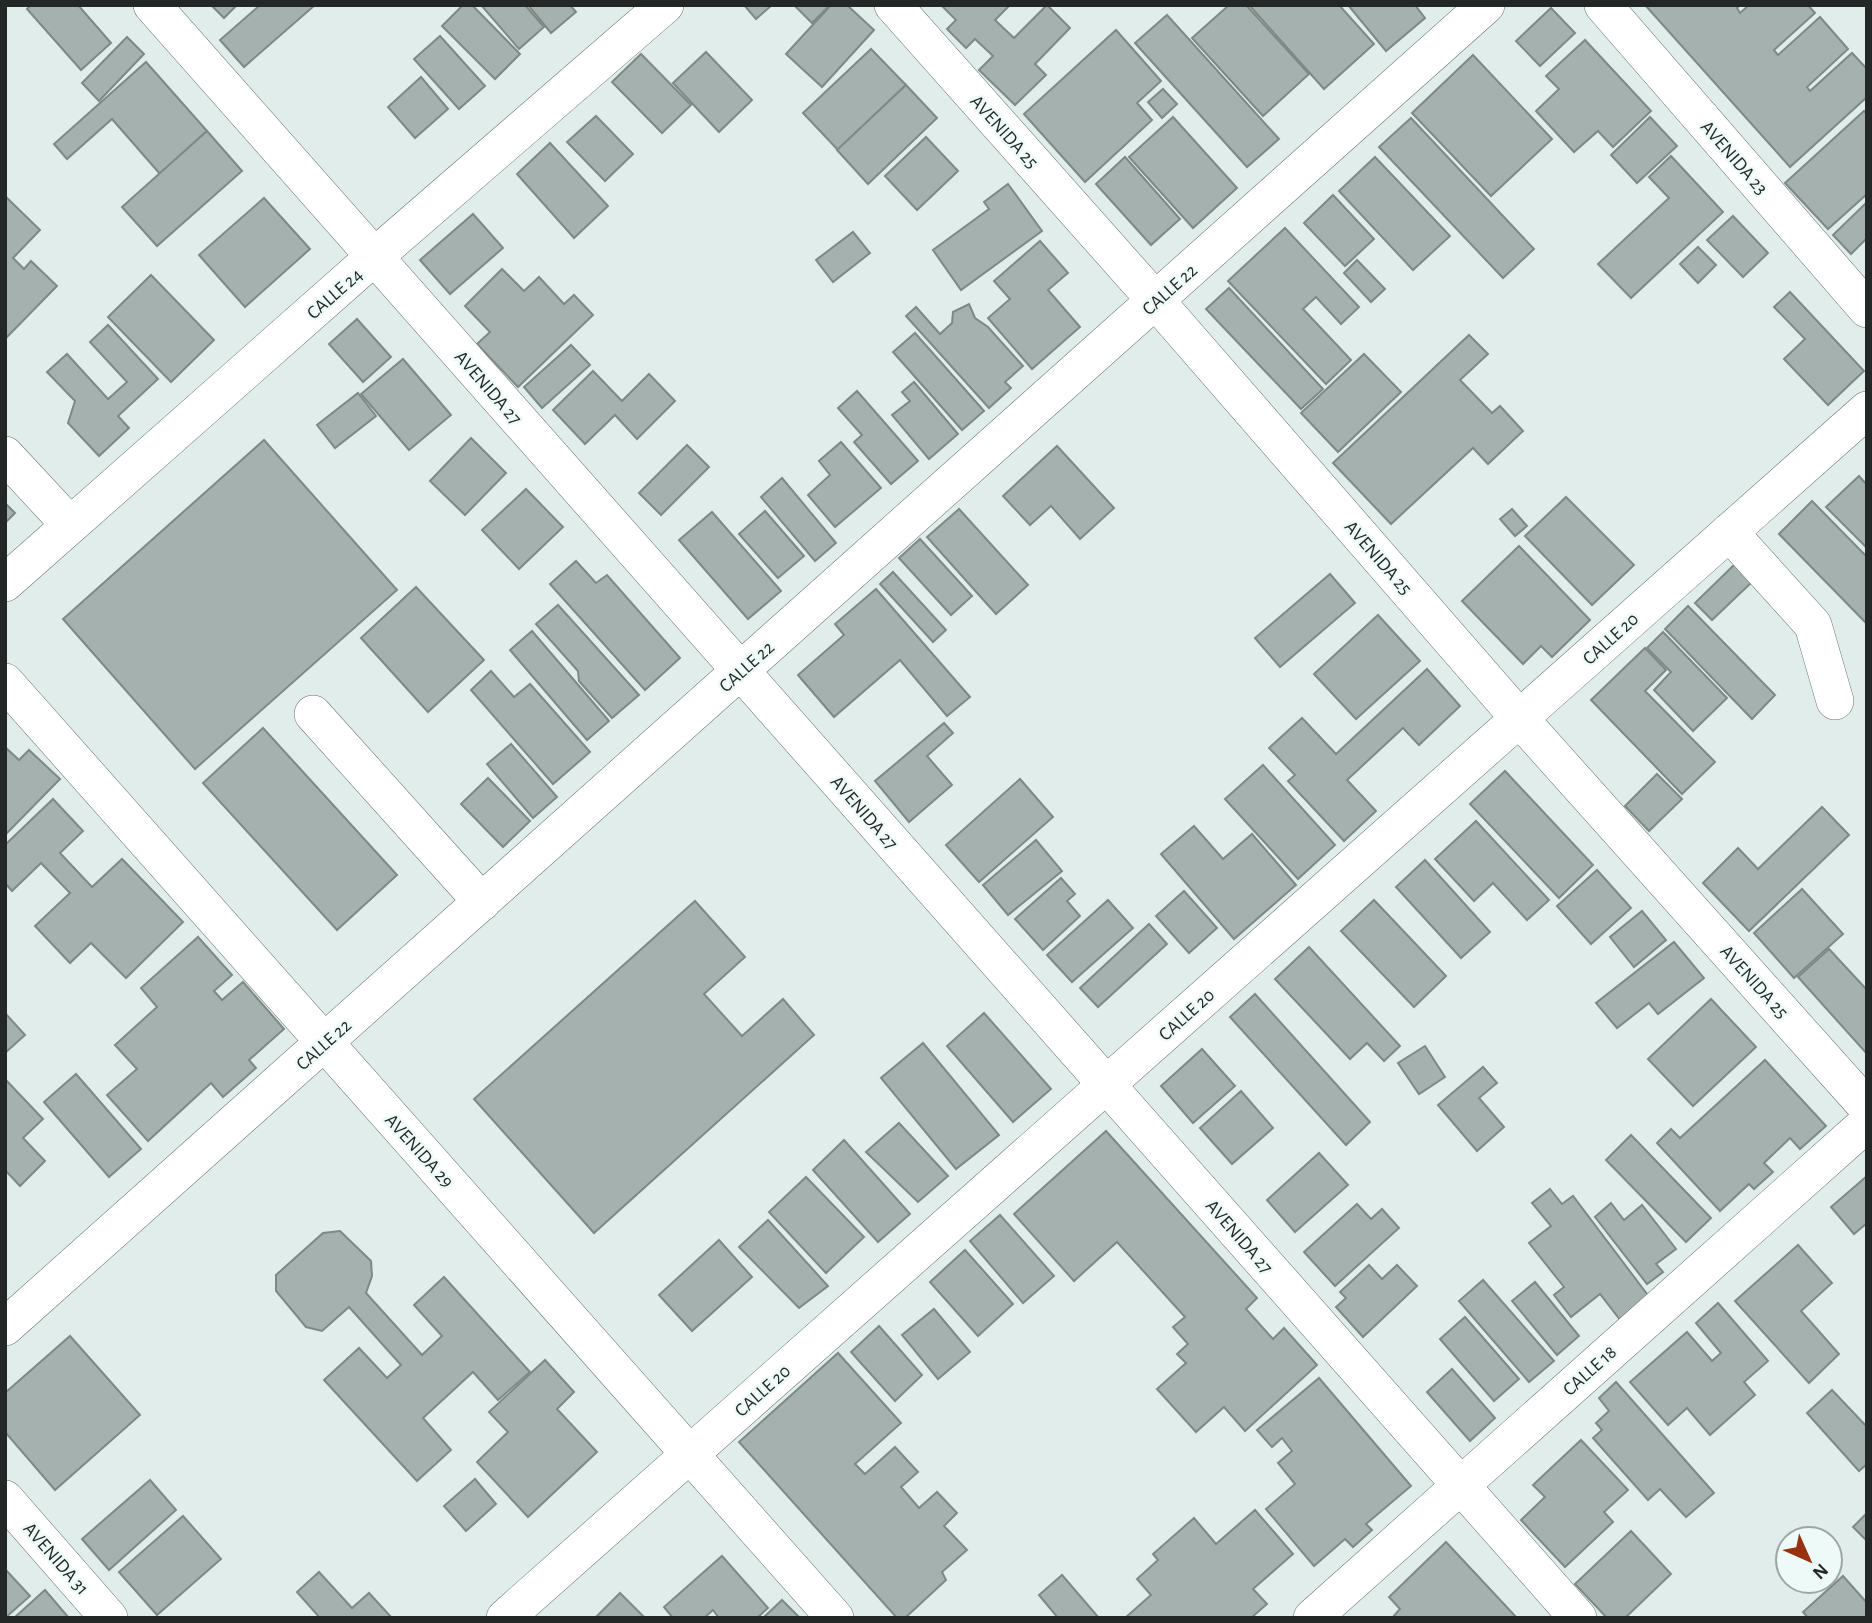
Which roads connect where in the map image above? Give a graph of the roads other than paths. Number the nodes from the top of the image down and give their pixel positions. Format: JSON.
{"nodes":[{"id":1,"x":152,"y":5,"type":"edge"},
{"id":2,"x":664,"y":5,"type":"edge"},
{"id":3,"x":893,"y":5,"type":"edge"},
{"id":4,"x":1486,"y":5,"type":"edge"},
{"id":5,"x":1603,"y":5,"type":"edge"},
{"id":6,"x":374,"y":257,"type":"junction"},
{"id":7,"x":1156,"y":301,"type":"junction"},
{"id":8,"x":1867,"y":309,"type":"edge"},
{"id":9,"x":1867,"y":410,"type":"edge"},
{"id":10,"x":5,"y":455,"type":"edge"},
{"id":11,"x":70,"y":525,"type":"junction"},
{"id":12,"x":1729,"y":532,"type":"junction"},
{"id":13,"x":5,"y":583,"type":"edge"},
{"id":14,"x":741,"y":671,"type":"junction"},
{"id":15,"x":5,"y":682,"type":"edge"},
{"id":16,"x":1835,"y":701,"type":"dead end"},
{"id":17,"x":313,"y":714,"type":"dead end"},
{"id":18,"x":1519,"y":719,"type":"junction"},
{"id":19,"x":482,"y":902,"type":"junction"},
{"id":20,"x":325,"y":1042,"type":"junction"},
{"id":21,"x":1107,"y":1085,"type":"junction"},
{"id":22,"x":1867,"y":1107,"type":"edge"},
{"id":23,"x":1867,"y":1123,"type":"edge"},
{"id":24,"x":5,"y":1327,"type":"edge"},
{"id":25,"x":690,"y":1454,"type":"junction"},
{"id":26,"x":1461,"y":1485,"type":"junction"},
{"id":27,"x":5,"y":1499,"type":"edge"},
{"id":28,"x":109,"y":1618,"type":"edge"},
{"id":29,"x":505,"y":1618,"type":"edge"},
{"id":30,"x":835,"y":1618,"type":"edge"},
{"id":31,"x":1312,"y":1618,"type":"edge"},
{"id":32,"x":1578,"y":1618,"type":"edge"}],
"edges":[{"from":1,"to":6,"type":"street","name":"AVENIDA 27"},
{"from":2,"to":6,"type":"street","name":"CALLE 24"},
{"from":3,"to":7,"type":"street","name":"AVENIDA 25"},
{"from":4,"to":7,"type":"street","name":"CALLE 22"},
{"from":5,"to":8,"type":"street","name":"AVENIDA 23"},
{"from":6,"to":11,"type":"street","name":"CALLE 24"},
{"from":6,"to":14,"type":"street","name":"AVENIDA 27"},
{"from":7,"to":14,"type":"street","name":"CALLE 22"},
{"from":7,"to":18,"type":"street","name":"AVENIDA 25"},
{"from":9,"to":12,"type":"street","name":"CALLE 20"},
{"from":10,"to":11,"type":"street"},
{"from":11,"to":13,"type":"street","name":"CALLE 24"},
{"from":12,"to":16,"type":"street"},
{"from":12,"to":18,"type":"street","name":"CALLE 20"},
{"from":14,"to":19,"type":"street","name":"CALLE 22"},
{"from":14,"to":21,"type":"street","name":"AVENIDA 27"},
{"from":15,"to":20,"type":"street","name":"AVENIDA 29"},
{"from":17,"to":19,"type":"street"},
{"from":18,"to":21,"type":"street","name":"CALLE 20"},
{"from":18,"to":22,"type":"street","name":"AVENIDA 25"},
{"from":19,"to":20,"type":"street","name":"CALLE 22"},
{"from":20,"to":24,"type":"street","name":"CALLE 22"},
{"from":20,"to":25,"type":"street","name":"AVENIDA 29"},
{"from":21,"to":25,"type":"street","name":"CALLE 20"},
{"from":21,"to":26,"type":"street","name":"AVENIDA 27"},
{"from":23,"to":26,"type":"street","name":"CALLE 18"},
{"from":25,"to":29,"type":"street","name":"CALLE 20"},
{"from":25,"to":30,"type":"street","name":"AVENIDA 29"},
{"from":26,"to":31,"type":"street","name":"CALLE 18"},
{"from":26,"to":32,"type":"street","name":"AVENIDA 27"},
{"from":27,"to":28,"type":"street","name":"AVENIDA 31"}]}
